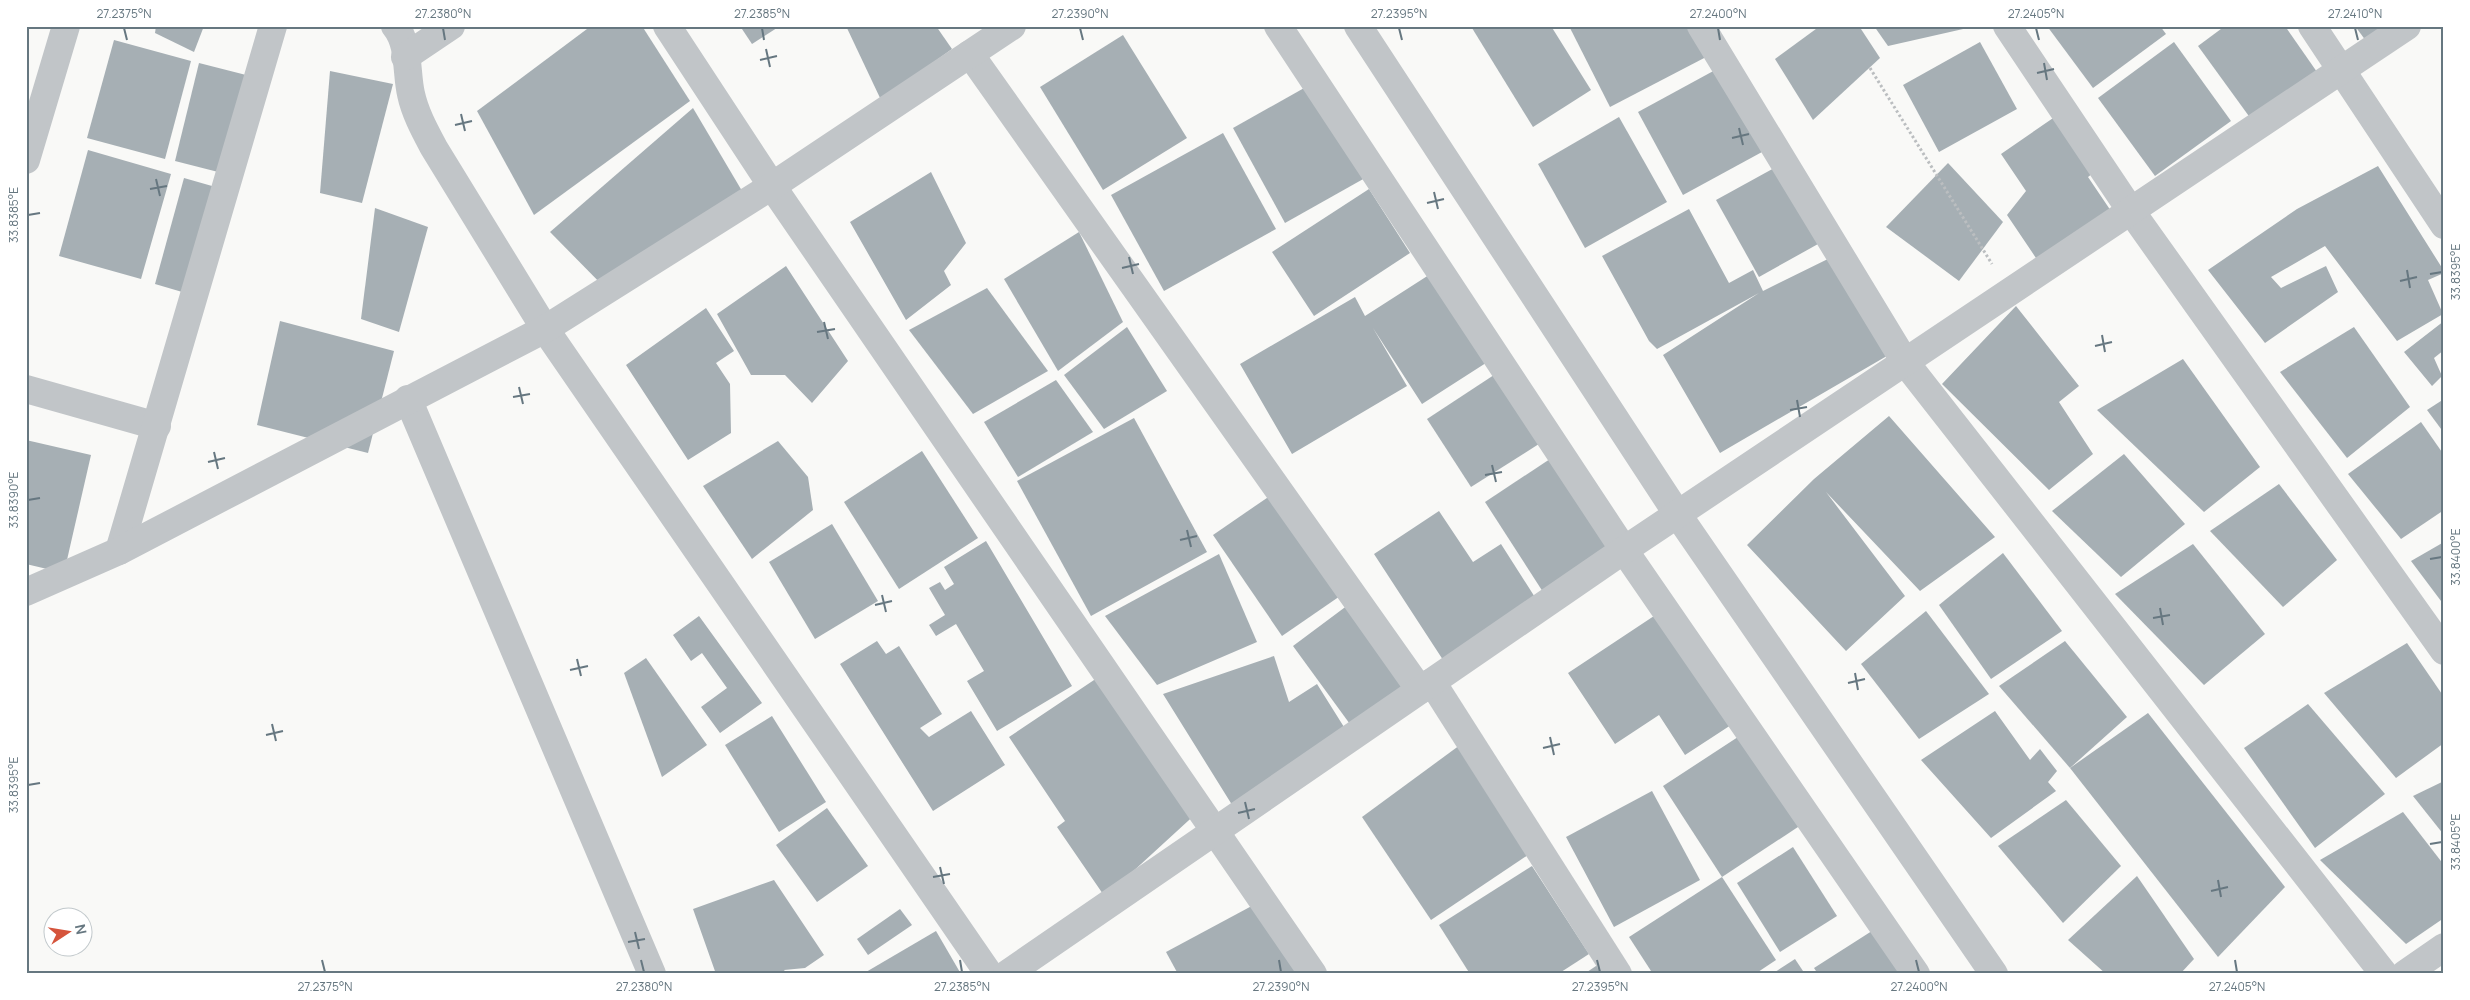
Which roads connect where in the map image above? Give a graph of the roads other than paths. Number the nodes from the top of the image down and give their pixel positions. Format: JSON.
{"nodes":[{"id":1,"x":66,"y":26,"type":"edge"},
{"id":2,"x":273,"y":26,"type":"edge"},
{"id":3,"x":395,"y":26,"type":"edge"},
{"id":4,"x":451,"y":26,"type":"edge"},
{"id":5,"x":667,"y":26,"type":"edge"},
{"id":6,"x":1012,"y":26,"type":"edge"},
{"id":7,"x":1278,"y":26,"type":"edge"},
{"id":8,"x":1358,"y":26,"type":"edge"},
{"id":9,"x":1701,"y":26,"type":"edge"},
{"id":10,"x":2007,"y":26,"type":"edge"},
{"id":11,"x":2312,"y":26,"type":"edge"},
{"id":12,"x":2407,"y":26,"type":"edge"},
{"id":13,"x":970,"y":54,"type":"junction"},
{"id":14,"x":405,"y":56,"type":"junction"},
{"id":15,"x":2341,"y":70,"type":"junction"},
{"id":16,"x":26,"y":160,"type":"edge"},
{"id":17,"x":772,"y":186,"type":"junction"},
{"id":18,"x":2131,"y":211,"type":"junction"},
{"id":19,"x":2444,"y":224,"type":"edge"},
{"id":20,"x":545,"y":329,"type":"junction"},
{"id":21,"x":1905,"y":362,"type":"junction"},
{"id":22,"x":26,"y":389,"type":"edge"},
{"id":23,"x":408,"y":399,"type":"junction"},
{"id":24,"x":157,"y":426,"type":"junction"},
{"id":25,"x":1678,"y":515,"type":"junction"},
{"id":26,"x":1624,"y":550,"type":"junction"},
{"id":27,"x":119,"y":551,"type":"junction"},
{"id":28,"x":26,"y":592,"type":"edge"},
{"id":29,"x":2444,"y":651,"type":"edge"},
{"id":30,"x":1426,"y":686,"type":"junction"},
{"id":31,"x":1215,"y":831,"type":"junction"},
{"id":32,"x":2444,"y":947,"type":"edge"},
{"id":33,"x":652,"y":974,"type":"edge"},
{"id":34,"x":989,"y":974,"type":"edge"},
{"id":35,"x":1008,"y":974,"type":"edge"},
{"id":36,"x":1313,"y":974,"type":"edge"},
{"id":37,"x":1618,"y":974,"type":"edge"},
{"id":38,"x":1916,"y":974,"type":"edge"},
{"id":39,"x":1994,"y":974,"type":"edge"},
{"id":40,"x":2384,"y":974,"type":"edge"},
{"id":41,"x":2405,"y":974,"type":"edge"}],
"edges":[{"from":1,"to":16,"type":"street"},
{"from":2,"to":24,"type":"street"},
{"from":3,"to":14,"type":"street"},
{"from":4,"to":14,"type":"street"},
{"from":5,"to":17,"type":"street"},
{"from":6,"to":13,"type":"street"},
{"from":7,"to":26,"type":"street"},
{"from":8,"to":25,"type":"street"},
{"from":9,"to":21,"type":"street"},
{"from":10,"to":18,"type":"street"},
{"from":11,"to":15,"type":"street"},
{"from":12,"to":15,"type":"street"},
{"from":13,"to":17,"type":"street"},
{"from":13,"to":30,"type":"street"},
{"from":14,"to":20,"type":"street"},
{"from":15,"to":18,"type":"street"},
{"from":15,"to":19,"type":"street"},
{"from":17,"to":20,"type":"street"},
{"from":17,"to":31,"type":"street"},
{"from":18,"to":21,"type":"street"},
{"from":18,"to":29,"type":"street"},
{"from":20,"to":23,"type":"street"},
{"from":20,"to":34,"type":"street"},
{"from":21,"to":25,"type":"street"},
{"from":21,"to":40,"type":"street"},
{"from":22,"to":24,"type":"street"},
{"from":23,"to":27,"type":"street"},
{"from":23,"to":33,"type":"street"},
{"from":24,"to":27,"type":"street"},
{"from":25,"to":26,"type":"street"},
{"from":25,"to":39,"type":"street"},
{"from":26,"to":30,"type":"street"},
{"from":26,"to":38,"type":"street"},
{"from":27,"to":28,"type":"street"},
{"from":30,"to":31,"type":"street"},
{"from":30,"to":37,"type":"street"},
{"from":31,"to":35,"type":"street"},
{"from":31,"to":36,"type":"street"},
{"from":32,"to":41,"type":"street"}]}
